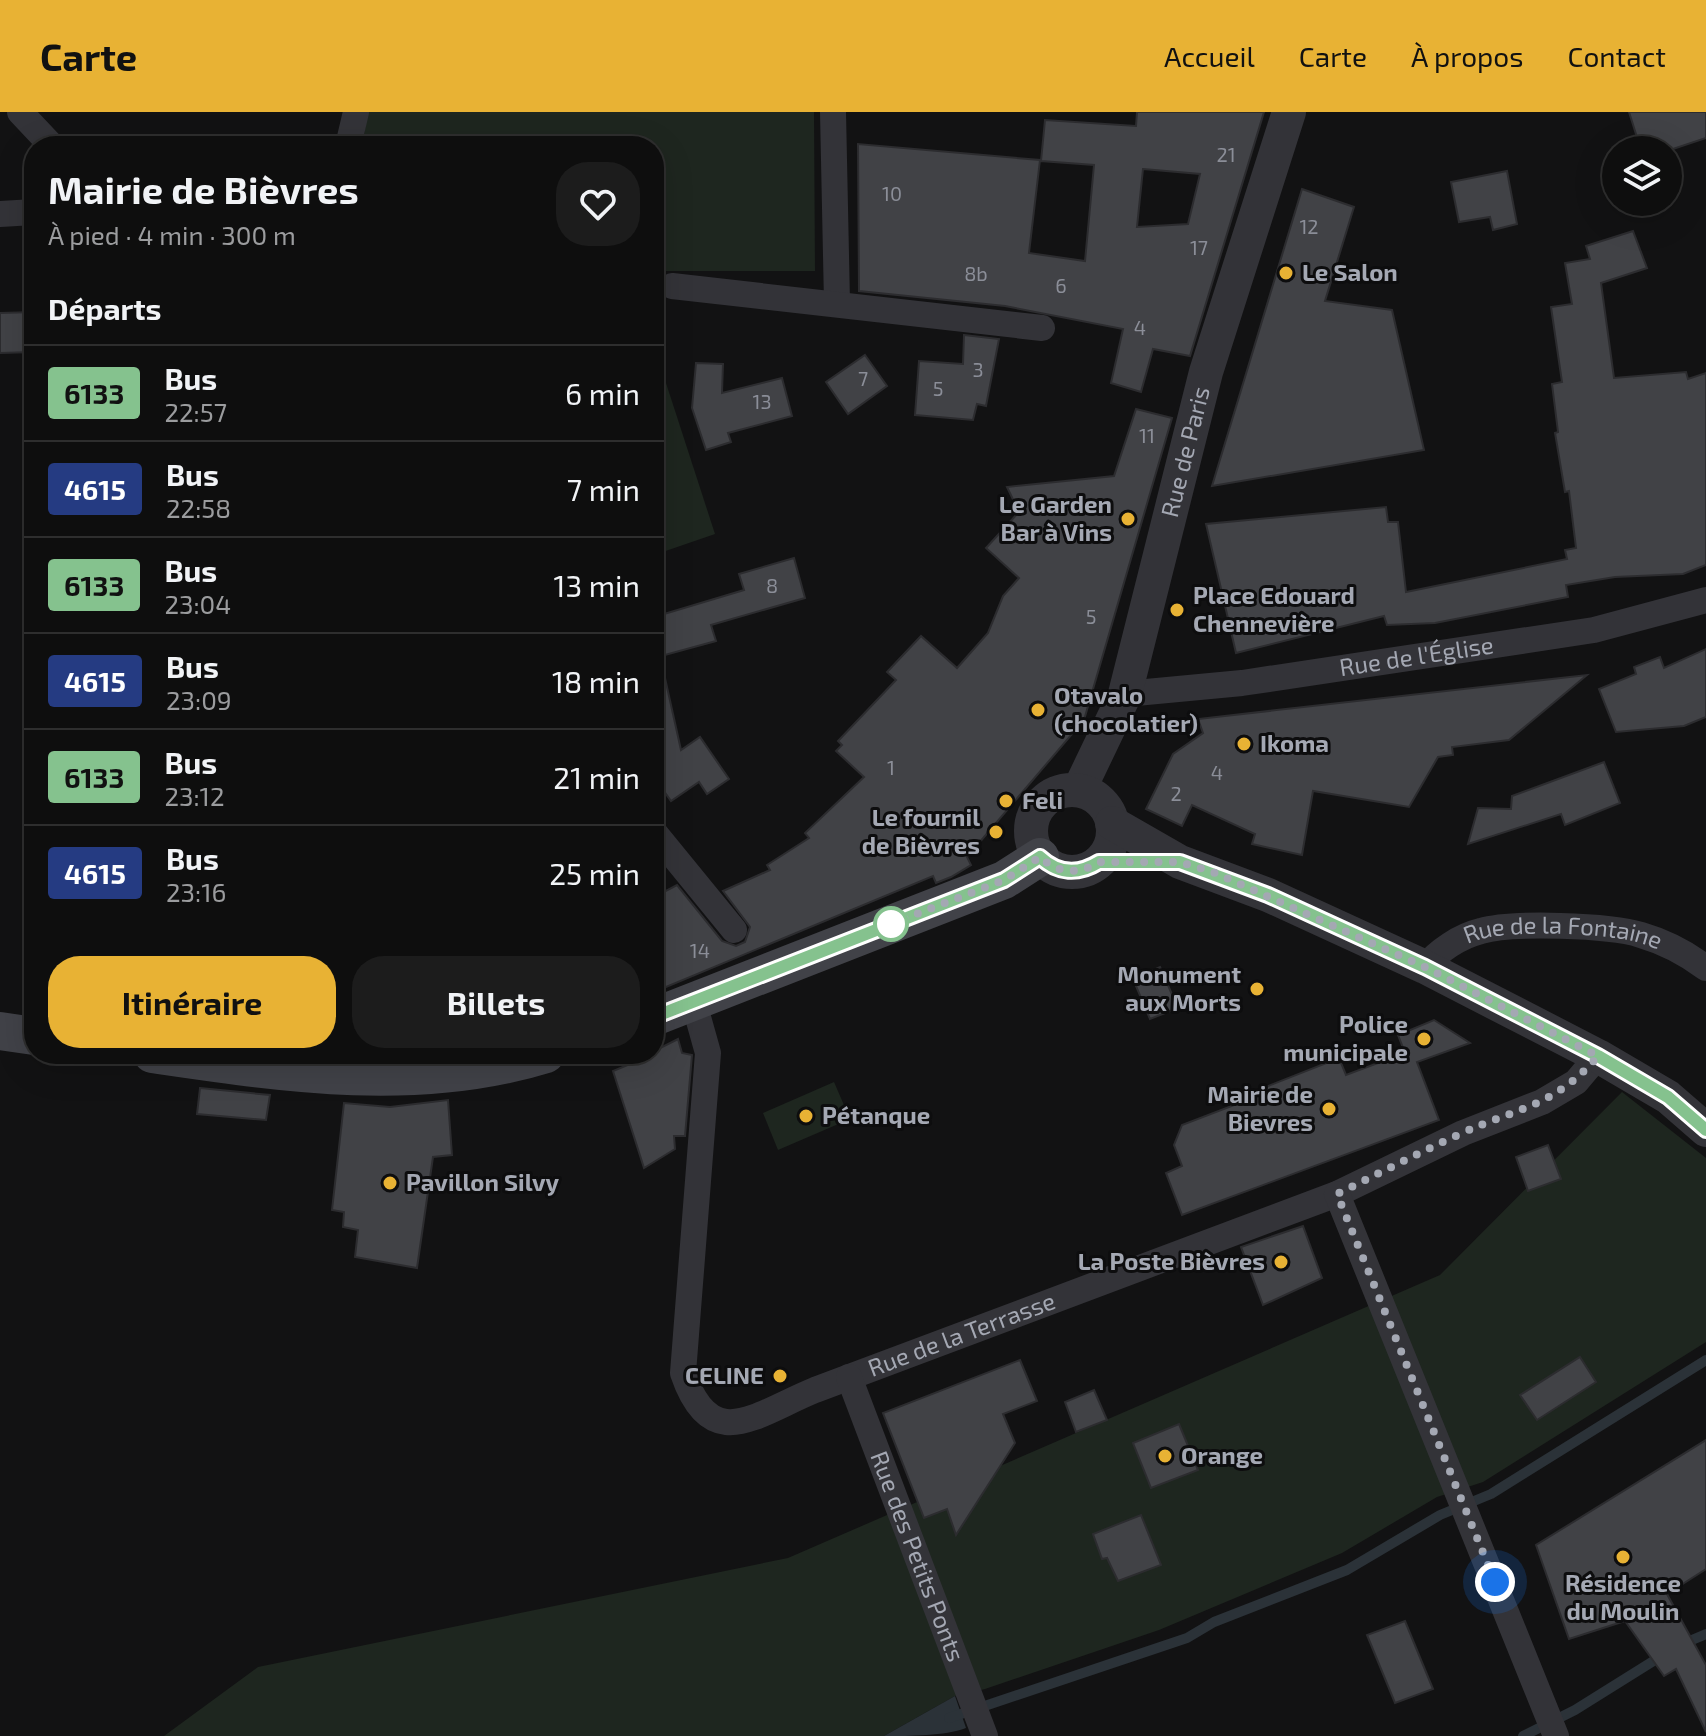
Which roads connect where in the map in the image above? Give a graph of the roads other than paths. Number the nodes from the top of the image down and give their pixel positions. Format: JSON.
{"nodes":[{"id":1,"x":20,"y":112,"type":"edge"},
{"id":2,"x":356,"y":112,"type":"edge"},
{"id":3,"x":833,"y":112,"type":"edge"},
{"id":4,"x":1289,"y":112,"type":"edge"},
{"id":5,"x":43,"y":136,"type":"edge"},
{"id":6,"x":350,"y":136,"type":"edge"},
{"id":7,"x":24,"y":213,"type":"edge"},
{"id":8,"x":0,"y":214,"type":"edge"},
{"id":9,"x":672,"y":286,"type":"dead end"},
{"id":10,"x":837,"y":303,"type":"junction"},
{"id":11,"x":1042,"y":328,"type":"dead end"},
{"id":12,"x":1706,"y":600,"type":"edge"},
{"id":13,"x":1125,"y":694,"type":"junction"},
{"id":14,"x":1079,"y":790,"type":"junction"},
{"id":15,"x":1112,"y":823,"type":"junction"},
{"id":16,"x":664,"y":844,"type":"edge"},
{"id":17,"x":1040,"y":857,"type":"junction"},
{"id":18,"x":1099,"y":862,"type":"junction"},
{"id":19,"x":1180,"y":862,"type":"junction"},
{"id":20,"x":734,"y":930,"type":"dead end"},
{"id":21,"x":1425,"y":967,"type":"junction"},
{"id":22,"x":1706,"y":968,"type":"edge"},
{"id":23,"x":694,"y":1003,"type":"junction"},
{"id":24,"x":664,"y":1014,"type":"edge"},
{"id":25,"x":0,"y":1031,"type":"edge"},
{"id":26,"x":24,"y":1035,"type":"edge"},
{"id":27,"x":1598,"y":1056,"type":"junction"},
{"id":28,"x":221,"y":1064,"type":"edge"},
{"id":29,"x":502,"y":1064,"type":"edge"},
{"id":30,"x":1706,"y":1130,"type":"edge"},
{"id":31,"x":1337,"y":1194,"type":"junction"},
{"id":32,"x":849,"y":1377,"type":"junction"},
{"id":33,"x":984,"y":1732,"type":"edge"},
{"id":34,"x":1556,"y":1736,"type":"edge"}],
"edges":[{"from":1,"to":5,"type":"street"},
{"from":2,"to":6,"type":"street"},
{"from":3,"to":10,"type":"street"},
{"from":4,"to":13,"type":"street","name":"Rue de Paris"},
{"from":7,"to":8,"type":"street"},
{"from":9,"to":10,"type":"street"},
{"from":10,"to":11,"type":"street"},
{"from":12,"to":13,"type":"street","name":"Rue de l'Église"},
{"from":13,"to":14,"type":"street","name":"Rue de Paris"},
{"from":14,"to":15,"type":"street"},
{"from":14,"to":17,"type":"street"},
{"from":15,"to":18,"type":"street"},
{"from":15,"to":19,"type":"street"},
{"from":16,"to":20,"type":"street"},
{"from":17,"to":18,"type":"street"},
{"from":17,"to":23,"type":"main road"},
{"from":18,"to":19,"type":"street"},
{"from":19,"to":21,"type":"street"},
{"from":21,"to":22,"type":"street","name":"Rue de la Fontaine"},
{"from":21,"to":27,"type":"street"},
{"from":23,"to":24,"type":"main road"},
{"from":23,"to":32,"type":"street","name":"Rue de la Terrasse"},
{"from":25,"to":26,"type":"main road"},
{"from":27,"to":30,"type":"street"},
{"from":27,"to":31,"type":"street","name":"Rue de la Terrasse"},
{"from":28,"to":29,"type":"main road"},
{"from":31,"to":32,"type":"street","name":"Rue de la Terrasse"},
{"from":31,"to":34,"type":"street"},
{"from":32,"to":33,"type":"street","name":"Rue des Petits Ponts"}]}
